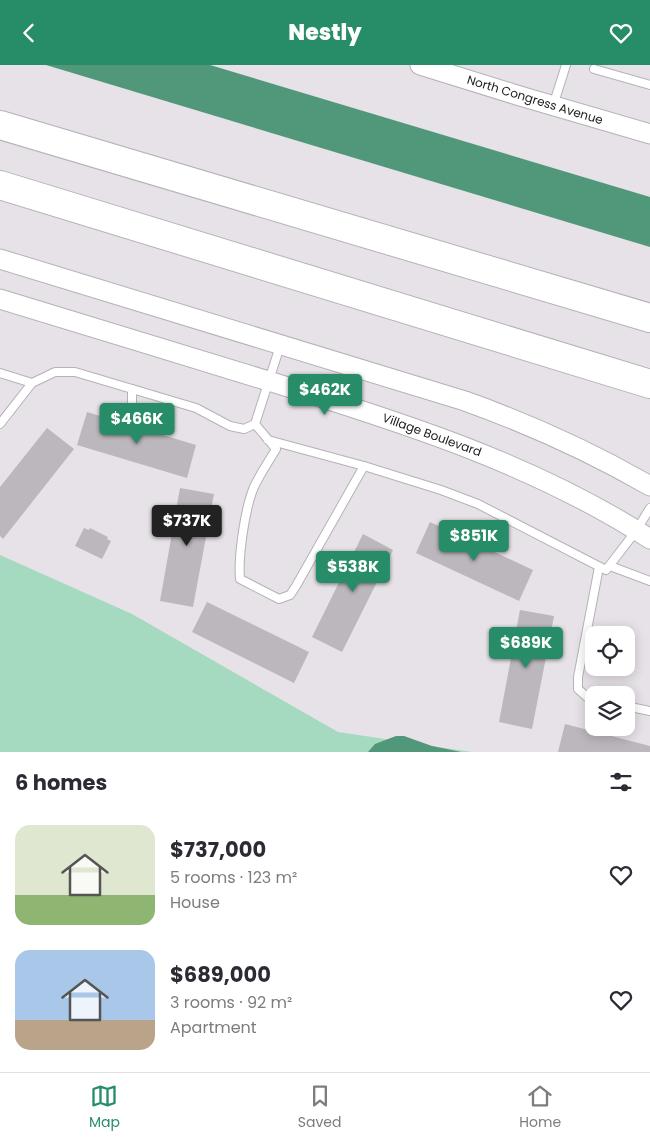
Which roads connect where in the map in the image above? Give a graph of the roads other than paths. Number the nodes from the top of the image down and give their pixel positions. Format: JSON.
{"nodes":[{"id":1,"x":420,"y":65,"type":"edge"},
{"id":2,"x":566,"y":65,"type":"edge"},
{"id":3,"x":594,"y":69,"type":"dead end"},
{"id":4,"x":650,"y":85,"type":"edge"},
{"id":5,"x":554,"y":106,"type":"junction"},
{"id":6,"x":0,"y":125,"type":"edge"},
{"id":7,"x":650,"y":134,"type":"edge"},
{"id":8,"x":0,"y":185,"type":"edge"},
{"id":9,"x":0,"y":259,"type":"edge"},
{"id":10,"x":0,"y":299,"type":"edge"},
{"id":11,"x":650,"y":318,"type":"edge"},
{"id":12,"x":281,"y":344,"type":"junction"},
{"id":13,"x":0,"y":373,"type":"edge"},
{"id":14,"x":269,"y":381,"type":"junction"},
{"id":15,"x":32,"y":383,"type":"junction"},
{"id":16,"x":650,"y":384,"type":"edge"},
{"id":17,"x":132,"y":389,"type":"junction"},
{"id":18,"x":170,"y":401,"type":"junction"},
{"id":19,"x":0,"y":424,"type":"edge"},
{"id":20,"x":254,"y":424,"type":"junction"},
{"id":21,"x":268,"y":440,"type":"junction"},
{"id":22,"x":364,"y":466,"type":"junction"},
{"id":23,"x":650,"y":486,"type":"edge"},
{"id":24,"x":650,"y":508,"type":"edge"},
{"id":25,"x":643,"y":535,"type":"edge"},
{"id":26,"x":610,"y":566,"type":"junction"},
{"id":27,"x":599,"y":567,"type":"junction"},
{"id":28,"x":650,"y":581,"type":"edge"},
{"id":29,"x":585,"y":695,"type":"edge"},
{"id":30,"x":635,"y":707,"type":"edge"},
{"id":31,"x":650,"y":711,"type":"edge"}],
"edges":[{"from":1,"to":5,"type":"street","name":"North Congress Avenue"},
{"from":2,"to":5,"type":"lane"},
{"from":3,"to":4,"type":"lane"},
{"from":5,"to":7,"type":"street","name":"North Congress Avenue"},
{"from":6,"to":11,"type":"highway"},
{"from":8,"to":16,"type":"highway"},
{"from":9,"to":12,"type":"street"},
{"from":10,"to":14,"type":"street","name":"Village Boulevard"},
{"from":12,"to":14,"type":"lane"},
{"from":12,"to":23,"type":"street"},
{"from":13,"to":15,"type":"lane"},
{"from":14,"to":20,"type":"lane"},
{"from":14,"to":25,"type":"street","name":"Village Boulevard"},
{"from":15,"to":17,"type":"lane"},
{"from":15,"to":19,"type":"lane"},
{"from":17,"to":18,"type":"lane"},
{"from":17,"to":18,"type":"lane"},
{"from":18,"to":20,"type":"lane"},
{"from":20,"to":21,"type":"lane"},
{"from":21,"to":22,"type":"lane"},
{"from":21,"to":22,"type":"lane"},
{"from":22,"to":27,"type":"lane"},
{"from":24,"to":25,"type":"lane"},
{"from":25,"to":26,"type":"lane"},
{"from":26,"to":27,"type":"lane"},
{"from":26,"to":28,"type":"lane"},
{"from":27,"to":29,"type":"lane"},
{"from":30,"to":31,"type":"lane"}]}
